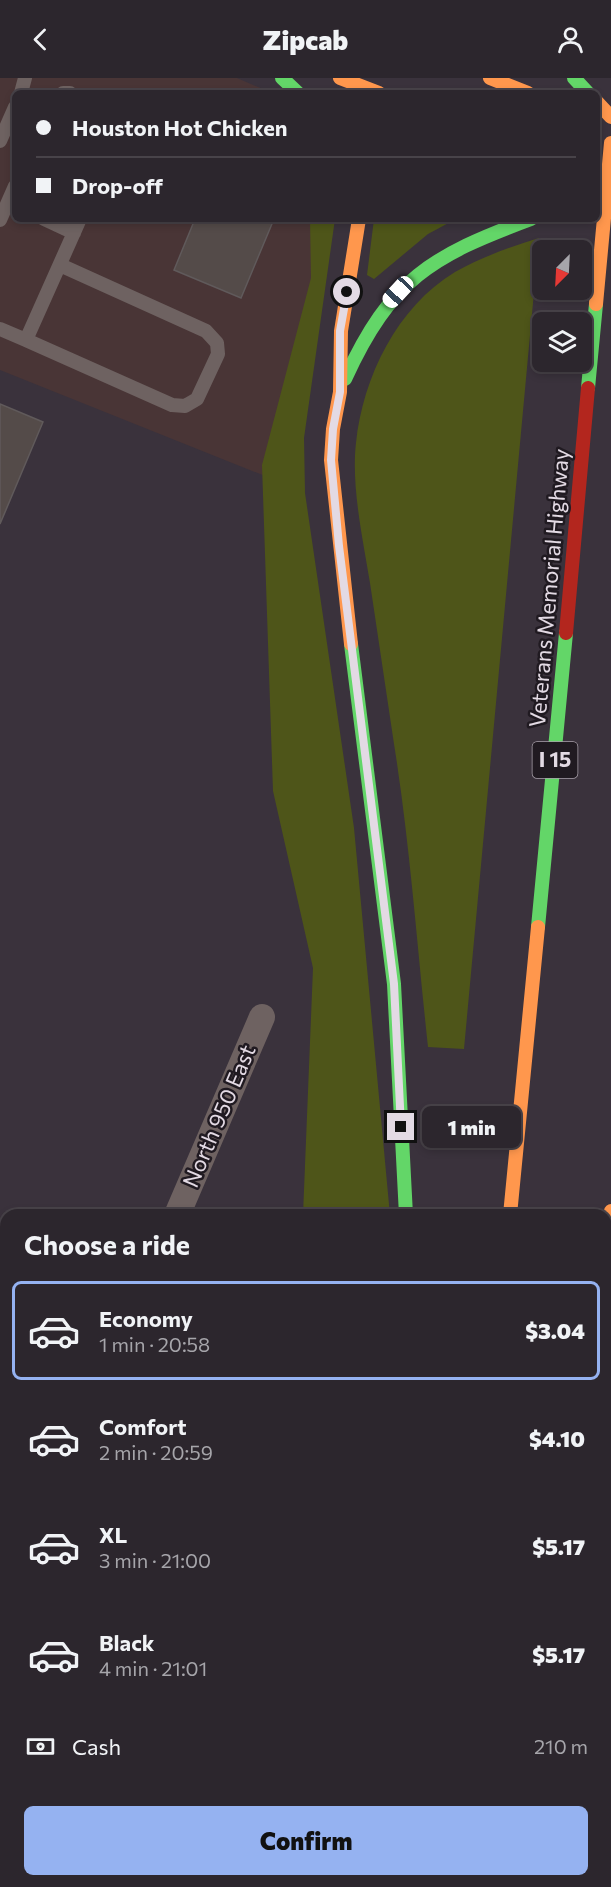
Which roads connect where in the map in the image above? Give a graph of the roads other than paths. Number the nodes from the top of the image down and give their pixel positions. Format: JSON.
{"nodes":[{"id":1,"x":282,"y":78,"type":"edge"},
{"id":2,"x":340,"y":78,"type":"edge"},
{"id":3,"x":490,"y":78,"type":"edge"},
{"id":4,"x":574,"y":78,"type":"edge"},
{"id":5,"x":295,"y":90,"type":"edge"},
{"id":6,"x":371,"y":90,"type":"edge"},
{"id":7,"x":520,"y":90,"type":"edge"},
{"id":8,"x":585,"y":90,"type":"edge"},
{"id":9,"x":600,"y":105,"type":"edge"},
{"id":10,"x":12,"y":114,"type":"edge"},
{"id":11,"x":611,"y":117,"type":"edge"},
{"id":12,"x":0,"y":141,"type":"edge"},
{"id":13,"x":611,"y":143,"type":"edge"},
{"id":14,"x":8,"y":202,"type":"edge"},
{"id":15,"x":0,"y":220,"type":"edge"},
{"id":16,"x":50,"y":222,"type":"edge"},
{"id":17,"x":79,"y":222,"type":"edge"},
{"id":18,"x":358,"y":222,"type":"edge"},
{"id":19,"x":523,"y":222,"type":"edge"},
{"id":20,"x":74,"y":233,"type":"junction"},
{"id":21,"x":60,"y":265,"type":"junction"},
{"id":22,"x":0,"y":329,"type":"edge"},
{"id":23,"x":26,"y":340,"type":"junction"},
{"id":24,"x":340,"y":392,"type":"junction"},
{"id":25,"x":262,"y":1017,"type":"dead end"},
{"id":26,"x":180,"y":1209,"type":"edge"},
{"id":27,"x":406,"y":1209,"type":"edge"},
{"id":28,"x":511,"y":1209,"type":"edge"}],
"edges":[{"from":1,"to":5,"type":"main road"},
{"from":2,"to":6,"type":"main road"},
{"from":3,"to":7,"type":"main road"},
{"from":4,"to":8,"type":"main road"},
{"from":9,"to":11,"type":"main road"},
{"from":10,"to":12,"type":"lane"},
{"from":13,"to":28,"type":"main road","name":"Veterans Memorial Highway","number":"I 15","bridge":true},
{"from":14,"to":15,"type":"lane"},
{"from":16,"to":20,"type":"lane"},
{"from":17,"to":20,"type":"lane"},
{"from":18,"to":24,"type":"main road"},
{"from":19,"to":24,"type":"main road"},
{"from":20,"to":21,"type":"lane"},
{"from":21,"to":23,"type":"lane"},
{"from":21,"to":23,"type":"lane"},
{"from":22,"to":23,"type":"lane"},
{"from":24,"to":27,"type":"main road"},
{"from":25,"to":26,"type":"street","name":"North 950 East"}]}
